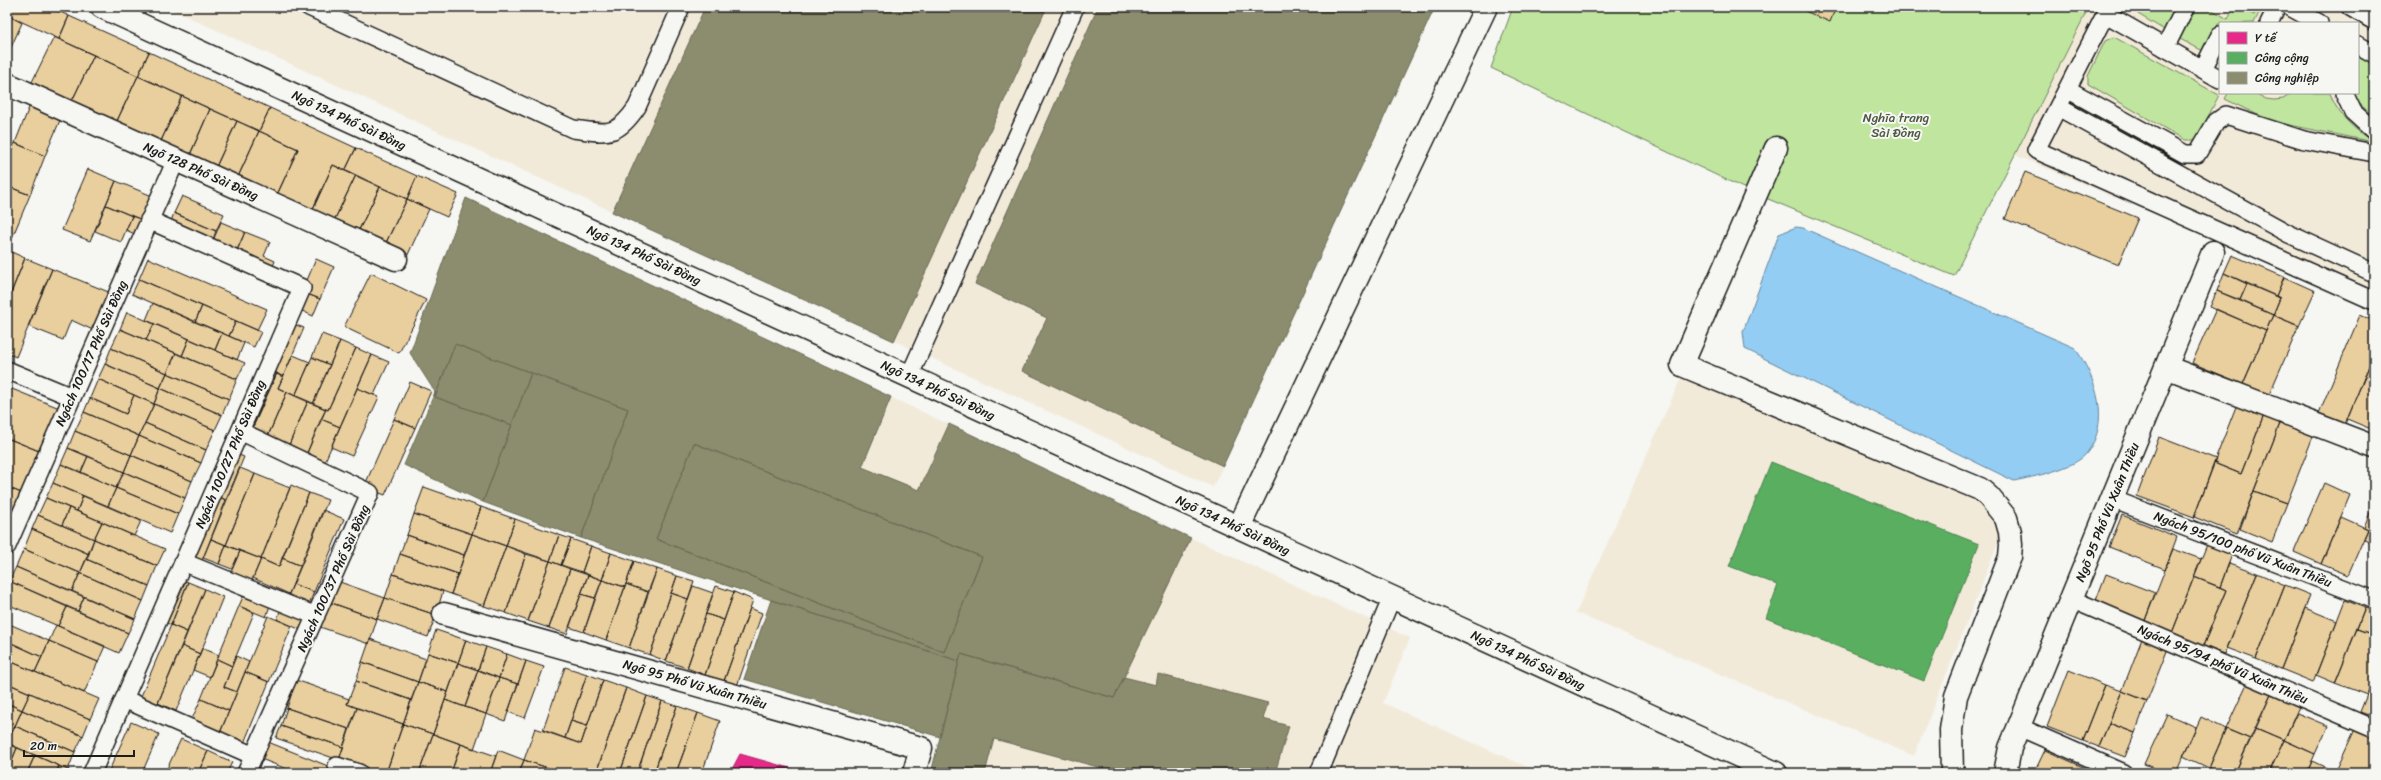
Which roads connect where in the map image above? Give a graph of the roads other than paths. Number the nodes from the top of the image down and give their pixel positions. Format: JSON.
{"nodes":[{"id":1,"x":102,"y":7,"type":"edge"},
{"id":2,"x":681,"y":7,"type":"edge"},
{"id":3,"x":1075,"y":7,"type":"edge"},
{"id":4,"x":1486,"y":7,"type":"edge"},
{"id":5,"x":2277,"y":7,"type":"edge"},
{"id":6,"x":2290,"y":7,"type":"edge"},
{"id":7,"x":2350,"y":7,"type":"edge"},
{"id":8,"x":2185,"y":8,"type":"edge"},
{"id":9,"x":318,"y":9,"type":"edge"},
{"id":10,"x":2107,"y":11,"type":"edge"},
{"id":11,"x":2374,"y":21,"type":"edge"},
{"id":12,"x":2270,"y":22,"type":"edge"},
{"id":13,"x":2317,"y":22,"type":"edge"},
{"id":14,"x":2219,"y":37,"type":"edge"},
{"id":15,"x":2359,"y":46,"type":"edge"},
{"id":16,"x":2165,"y":48,"type":"junction"},
{"id":17,"x":2374,"y":54,"type":"edge"},
{"id":18,"x":2203,"y":69,"type":"junction"},
{"id":19,"x":2219,"y":78,"type":"edge"},
{"id":20,"x":7,"y":84,"type":"edge"},
{"id":21,"x":2067,"y":89,"type":"junction"},
{"id":22,"x":2344,"y":94,"type":"edge"},
{"id":23,"x":2058,"y":107,"type":"junction"},
{"id":24,"x":2374,"y":130,"type":"edge"},
{"id":25,"x":1776,"y":148,"type":"dead end"},
{"id":26,"x":2374,"y":153,"type":"edge"},
{"id":27,"x":176,"y":160,"type":"junction"},
{"id":28,"x":149,"y":220,"type":"junction"},
{"id":29,"x":2213,"y":252,"type":"dead end"},
{"id":30,"x":396,"y":259,"type":"dead end"},
{"id":31,"x":2374,"y":273,"type":"edge"},
{"id":32,"x":2374,"y":300,"type":"edge"},
{"id":33,"x":2166,"y":367,"type":"junction"},
{"id":34,"x":7,"y":370,"type":"edge"},
{"id":35,"x":909,"y":377,"type":"junction"},
{"id":36,"x":72,"y":397,"type":"junction"},
{"id":37,"x":240,"y":431,"type":"junction"},
{"id":38,"x":2374,"y":447,"type":"edge"},
{"id":39,"x":2112,"y":499,"type":"junction"},
{"id":40,"x":1239,"y":528,"type":"junction"},
{"id":41,"x":7,"y":546,"type":"edge"},
{"id":42,"x":183,"y":562,"type":"junction"},
{"id":43,"x":1392,"y":597,"type":"junction"},
{"id":44,"x":2071,"y":599,"type":"junction"},
{"id":45,"x":2374,"y":600,"type":"edge"},
{"id":46,"x":444,"y":614,"type":"dead end"},
{"id":47,"x":316,"y":616,"type":"junction"},
{"id":48,"x":124,"y":699,"type":"junction"},
{"id":49,"x":2019,"y":727,"type":"junction"},
{"id":50,"x":2374,"y":729,"type":"edge"},
{"id":51,"x":254,"y":756,"type":"junction"},
{"id":52,"x":337,"y":766,"type":"dead end"},
{"id":53,"x":1767,"y":771,"type":"edge"},
{"id":54,"x":92,"y":773,"type":"edge"},
{"id":55,"x":246,"y":773,"type":"edge"},
{"id":56,"x":360,"y":773,"type":"edge"},
{"id":57,"x":914,"y":773,"type":"edge"},
{"id":58,"x":1319,"y":773,"type":"edge"},
{"id":59,"x":1952,"y":773,"type":"edge"},
{"id":60,"x":2005,"y":773,"type":"edge"},
{"id":61,"x":2124,"y":773,"type":"edge"}],
"edges":[{"from":1,"to":35,"type":"street","name":"Ngõ 134 Phố Sài Đồng"},
{"from":2,"to":9,"type":"lane"},
{"from":3,"to":35,"type":"lane"},
{"from":4,"to":40,"type":"street"},
{"from":5,"to":12,"type":"lane"},
{"from":6,"to":13,"type":"lane"},
{"from":7,"to":11,"type":"lane"},
{"from":8,"to":16,"type":"lane"},
{"from":10,"to":16,"type":"lane"},
{"from":10,"to":21,"type":"lane"},
{"from":14,"to":18,"type":"lane"},
{"from":15,"to":17,"type":"lane"},
{"from":16,"to":18,"type":"lane"},
{"from":18,"to":19,"type":"lane"},
{"from":20,"to":27,"type":"street","name":"Ngõ 128 Phố Sài Đồng"},
{"from":21,"to":23,"type":"lane"},
{"from":21,"to":26,"type":"lane"},
{"from":22,"to":24,"type":"lane"},
{"from":23,"to":31,"type":"lane"},
{"from":23,"to":32,"type":"lane"},
{"from":25,"to":59,"type":"street"},
{"from":27,"to":28,"type":"lane","name":"Ngách 100/17 Phố Sài Đồng"},
{"from":27,"to":30,"type":"street","name":"Ngõ 128 Phố Sài Đồng"},
{"from":28,"to":36,"type":"lane","name":"Ngách 100/17 Phố Sài Đồng"},
{"from":28,"to":37,"type":"lane","name":"Ngách 100/27 Phố Sài Đồng"},
{"from":29,"to":33,"type":"street","name":"Ngõ 95 Phố Vũ Xuân Thiều"},
{"from":33,"to":38,"type":"street"},
{"from":33,"to":39,"type":"street","name":"Ngõ 95 Phố Vũ Xuân Thiều"},
{"from":34,"to":36,"type":"lane"},
{"from":35,"to":40,"type":"street","name":"Ngõ 134 Phố Sài Đồng"},
{"from":36,"to":41,"type":"lane","name":"Ngách 100/17 Phố Sài Đồng"},
{"from":37,"to":42,"type":"lane","name":"Ngách 100/27 Phố Sài Đồng"},
{"from":37,"to":47,"type":"lane","name":"Ngách 100/37 Phố Sài Đồng"},
{"from":39,"to":44,"type":"street","name":"Ngõ 95 Phố Vũ Xuân Thiều"},
{"from":39,"to":45,"type":"lane","name":"Ngách 95/100 phố Vũ Xuân Thiều"},
{"from":40,"to":43,"type":"street","name":"Ngõ 134 Phố Sài Đồng"},
{"from":42,"to":47,"type":"lane"},
{"from":42,"to":48,"type":"lane","name":"Ngách 100/27 Phố Sài Đồng"},
{"from":43,"to":53,"type":"street","name":"Ngõ 134 Phố Sài Đồng"},
{"from":43,"to":58,"type":"lane"},
{"from":44,"to":49,"type":"street","name":"Ngõ 95 Phố Vũ Xuân Thiều"},
{"from":44,"to":50,"type":"lane","name":"Ngách 95/94 phố Vũ Xuân Thiều"},
{"from":46,"to":57,"type":"street","name":"Ngõ 95 Phố Vũ Xuân Thiều"},
{"from":47,"to":51,"type":"lane","name":"Ngách 100/37 Phố Sài Đồng"},
{"from":48,"to":51,"type":"lane"},
{"from":48,"to":54,"type":"lane","name":"Ngách 100/27 Phố Sài Đồng"},
{"from":49,"to":60,"type":"street","name":"Ngõ 95 Phố Vũ Xuân Thiều"},
{"from":49,"to":61,"type":"lane"},
{"from":51,"to":55,"type":"lane","name":"Ngách 100/37 Phố Sài Đồng"},
{"from":52,"to":56,"type":"lane"}]}
